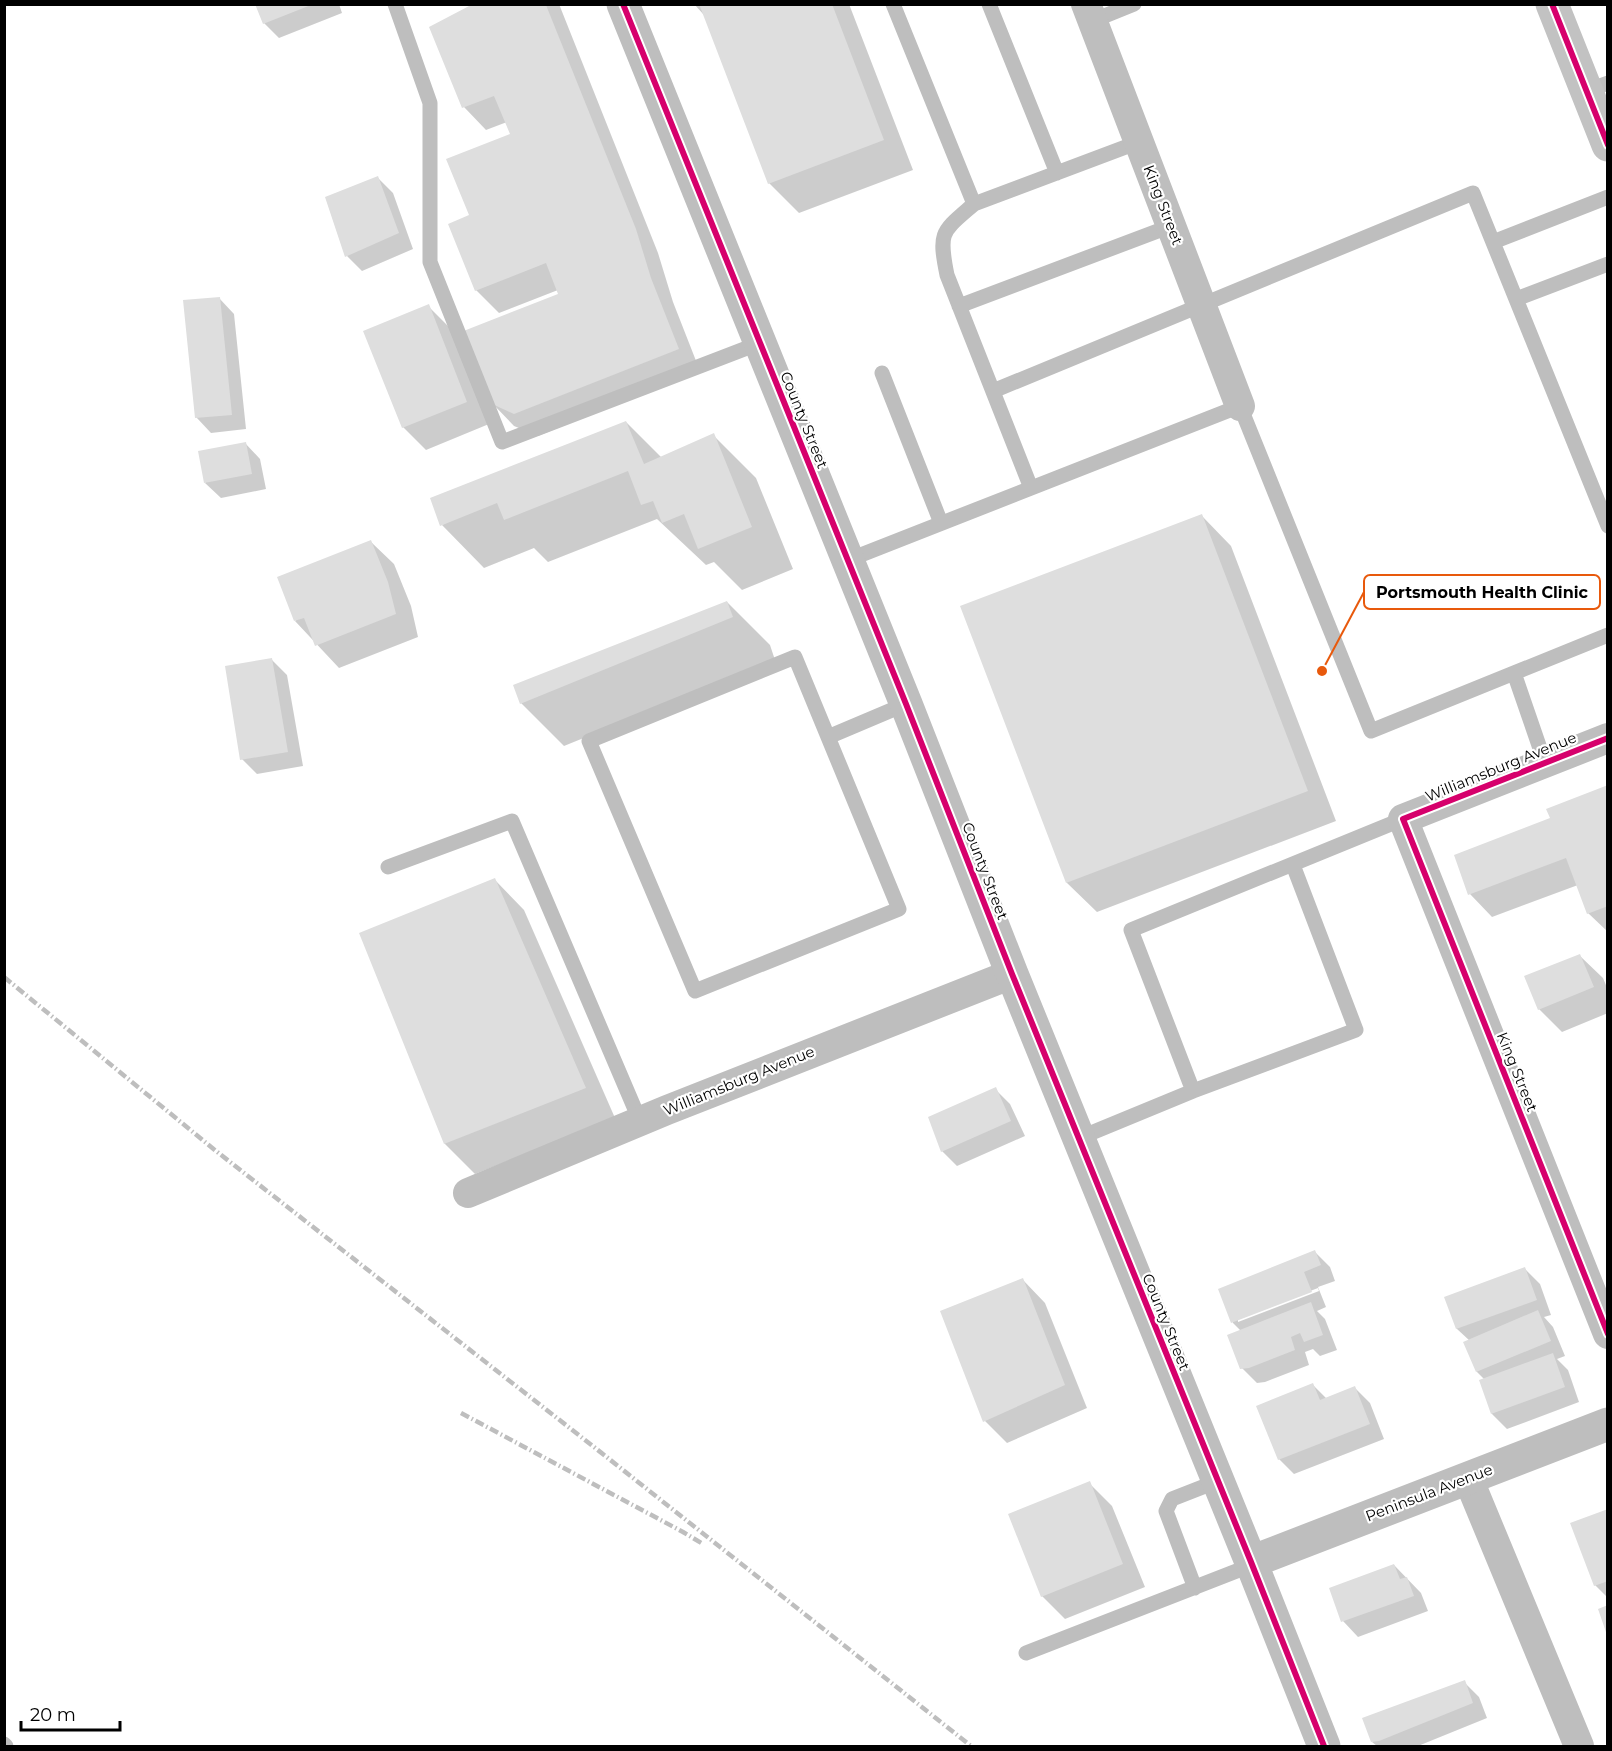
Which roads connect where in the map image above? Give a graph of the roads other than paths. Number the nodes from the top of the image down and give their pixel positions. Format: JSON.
{"nodes":[{"id":1,"x":395,"y":4,"type":"edge"},
{"id":2,"x":623,"y":4,"type":"edge"},
{"id":3,"x":893,"y":4,"type":"edge"},
{"id":4,"x":989,"y":4,"type":"edge"},
{"id":5,"x":1134,"y":4,"type":"edge"},
{"id":6,"x":1552,"y":4,"type":"edge"},
{"id":7,"x":1089,"y":13,"type":"edge"},
{"id":8,"x":1597,"y":87,"type":"edge"},
{"id":9,"x":1139,"y":142,"type":"junction"},
{"id":10,"x":1608,"y":145,"type":"edge"},
{"id":11,"x":1057,"y":172,"type":"junction"},
{"id":12,"x":1608,"y":197,"type":"edge"},
{"id":13,"x":974,"y":204,"type":"junction"},
{"id":14,"x":1171,"y":226,"type":"junction"},
{"id":15,"x":1493,"y":242,"type":"junction"},
{"id":16,"x":1608,"y":264,"type":"edge"},
{"id":17,"x":1516,"y":299,"type":"junction"},
{"id":18,"x":1201,"y":305,"type":"junction"},
{"id":19,"x":959,"y":306,"type":"junction"},
{"id":20,"x":760,"y":343,"type":"junction"},
{"id":21,"x":882,"y":374,"type":"dead end"},
{"id":22,"x":993,"y":391,"type":"junction"},
{"id":23,"x":1240,"y":406,"type":"junction"},
{"id":24,"x":1031,"y":488,"type":"junction"},
{"id":25,"x":941,"y":523,"type":"junction"},
{"id":26,"x":1608,"y":526,"type":"edge"},
{"id":27,"x":848,"y":560,"type":"junction"},
{"id":28,"x":1608,"y":635,"type":"edge"},
{"id":29,"x":1514,"y":673,"type":"junction"},
{"id":30,"x":906,"y":705,"type":"junction"},
{"id":31,"x":828,"y":737,"type":"junction"},
{"id":32,"x":1608,"y":738,"type":"edge"},
{"id":33,"x":1545,"y":763,"type":"junction"},
{"id":34,"x":1403,"y":819,"type":"junction"},
{"id":35,"x":1293,"y":865,"type":"junction"},
{"id":36,"x":388,"y":867,"type":"dead end"},
{"id":37,"x":1012,"y":974,"type":"junction"},
{"id":38,"x":1192,"y":1091,"type":"junction"},
{"id":39,"x":640,"y":1121,"type":"junction"},
{"id":40,"x":1079,"y":1138,"type":"junction"},
{"id":41,"x":468,"y":1192,"type":"dead end"},
{"id":42,"x":1608,"y":1334,"type":"edge"},
{"id":43,"x":1608,"y":1424,"type":"edge"},
{"id":44,"x":1468,"y":1478,"type":"junction"},
{"id":45,"x":1218,"y":1481,"type":"junction"},
{"id":46,"x":1252,"y":1563,"type":"junction"},
{"id":47,"x":1195,"y":1588,"type":"junction"},
{"id":48,"x":1026,"y":1653,"type":"dead end"},
{"id":49,"x":1324,"y":1746,"type":"edge"},
{"id":50,"x":1579,"y":1746,"type":"edge"}],
"edges":[{"from":1,"to":20,"type":"lane"},
{"from":2,"to":20,"type":"street","name":"County Street"},
{"from":3,"to":13,"type":"lane"},
{"from":4,"to":11,"type":"lane"},
{"from":5,"to":7,"type":"lane"},
{"from":6,"to":8,"type":"main road"},
{"from":7,"to":9,"type":"street","name":"King Street"},
{"from":8,"to":10,"type":"main road"},
{"from":9,"to":11,"type":"lane"},
{"from":9,"to":14,"type":"street","name":"King Street"},
{"from":11,"to":13,"type":"lane"},
{"from":12,"to":15,"type":"lane"},
{"from":13,"to":19,"type":"lane"},
{"from":14,"to":18,"type":"street","name":"King Street"},
{"from":14,"to":19,"type":"lane"},
{"from":15,"to":17,"type":"lane"},
{"from":15,"to":18,"type":"lane"},
{"from":16,"to":17,"type":"lane"},
{"from":17,"to":26,"type":"lane"},
{"from":18,"to":22,"type":"lane"},
{"from":18,"to":23,"type":"street","name":"King Street"},
{"from":19,"to":22,"type":"lane"},
{"from":20,"to":27,"type":"street","name":"County Street"},
{"from":21,"to":25,"type":"lane"},
{"from":22,"to":24,"type":"lane"},
{"from":23,"to":24,"type":"lane"},
{"from":23,"to":29,"type":"lane"},
{"from":24,"to":25,"type":"lane"},
{"from":25,"to":27,"type":"lane"},
{"from":27,"to":30,"type":"street","name":"County Street"},
{"from":28,"to":29,"type":"lane"},
{"from":29,"to":33,"type":"lane"},
{"from":30,"to":31,"type":"lane"},
{"from":30,"to":37,"type":"street","name":"County Street"},
{"from":31,"to":31,"type":"lane"},
{"from":32,"to":33,"type":"street","name":"Williamsburg Avenue"},
{"from":33,"to":34,"type":"street","name":"Williamsburg Avenue"},
{"from":34,"to":35,"type":"lane"},
{"from":34,"to":42,"type":"street","name":"King Street"},
{"from":35,"to":38,"type":"lane"},
{"from":35,"to":38,"type":"lane"},
{"from":36,"to":39,"type":"lane"},
{"from":37,"to":39,"type":"street","name":"Williamsburg Avenue"},
{"from":37,"to":40,"type":"street","name":"County Street"},
{"from":38,"to":40,"type":"lane"},
{"from":39,"to":41,"type":"street","name":"Williamsburg Avenue"},
{"from":40,"to":45,"type":"street","name":"County Street"},
{"from":43,"to":44,"type":"street","name":"Peninsula Avenue"},
{"from":44,"to":46,"type":"street","name":"Peninsula Avenue"},
{"from":44,"to":50,"type":"street"},
{"from":45,"to":46,"type":"street","name":"County Street"},
{"from":45,"to":47,"type":"lane"},
{"from":46,"to":47,"type":"lane"},
{"from":46,"to":49,"type":"street","name":"County Street"},
{"from":47,"to":48,"type":"lane"}]}
